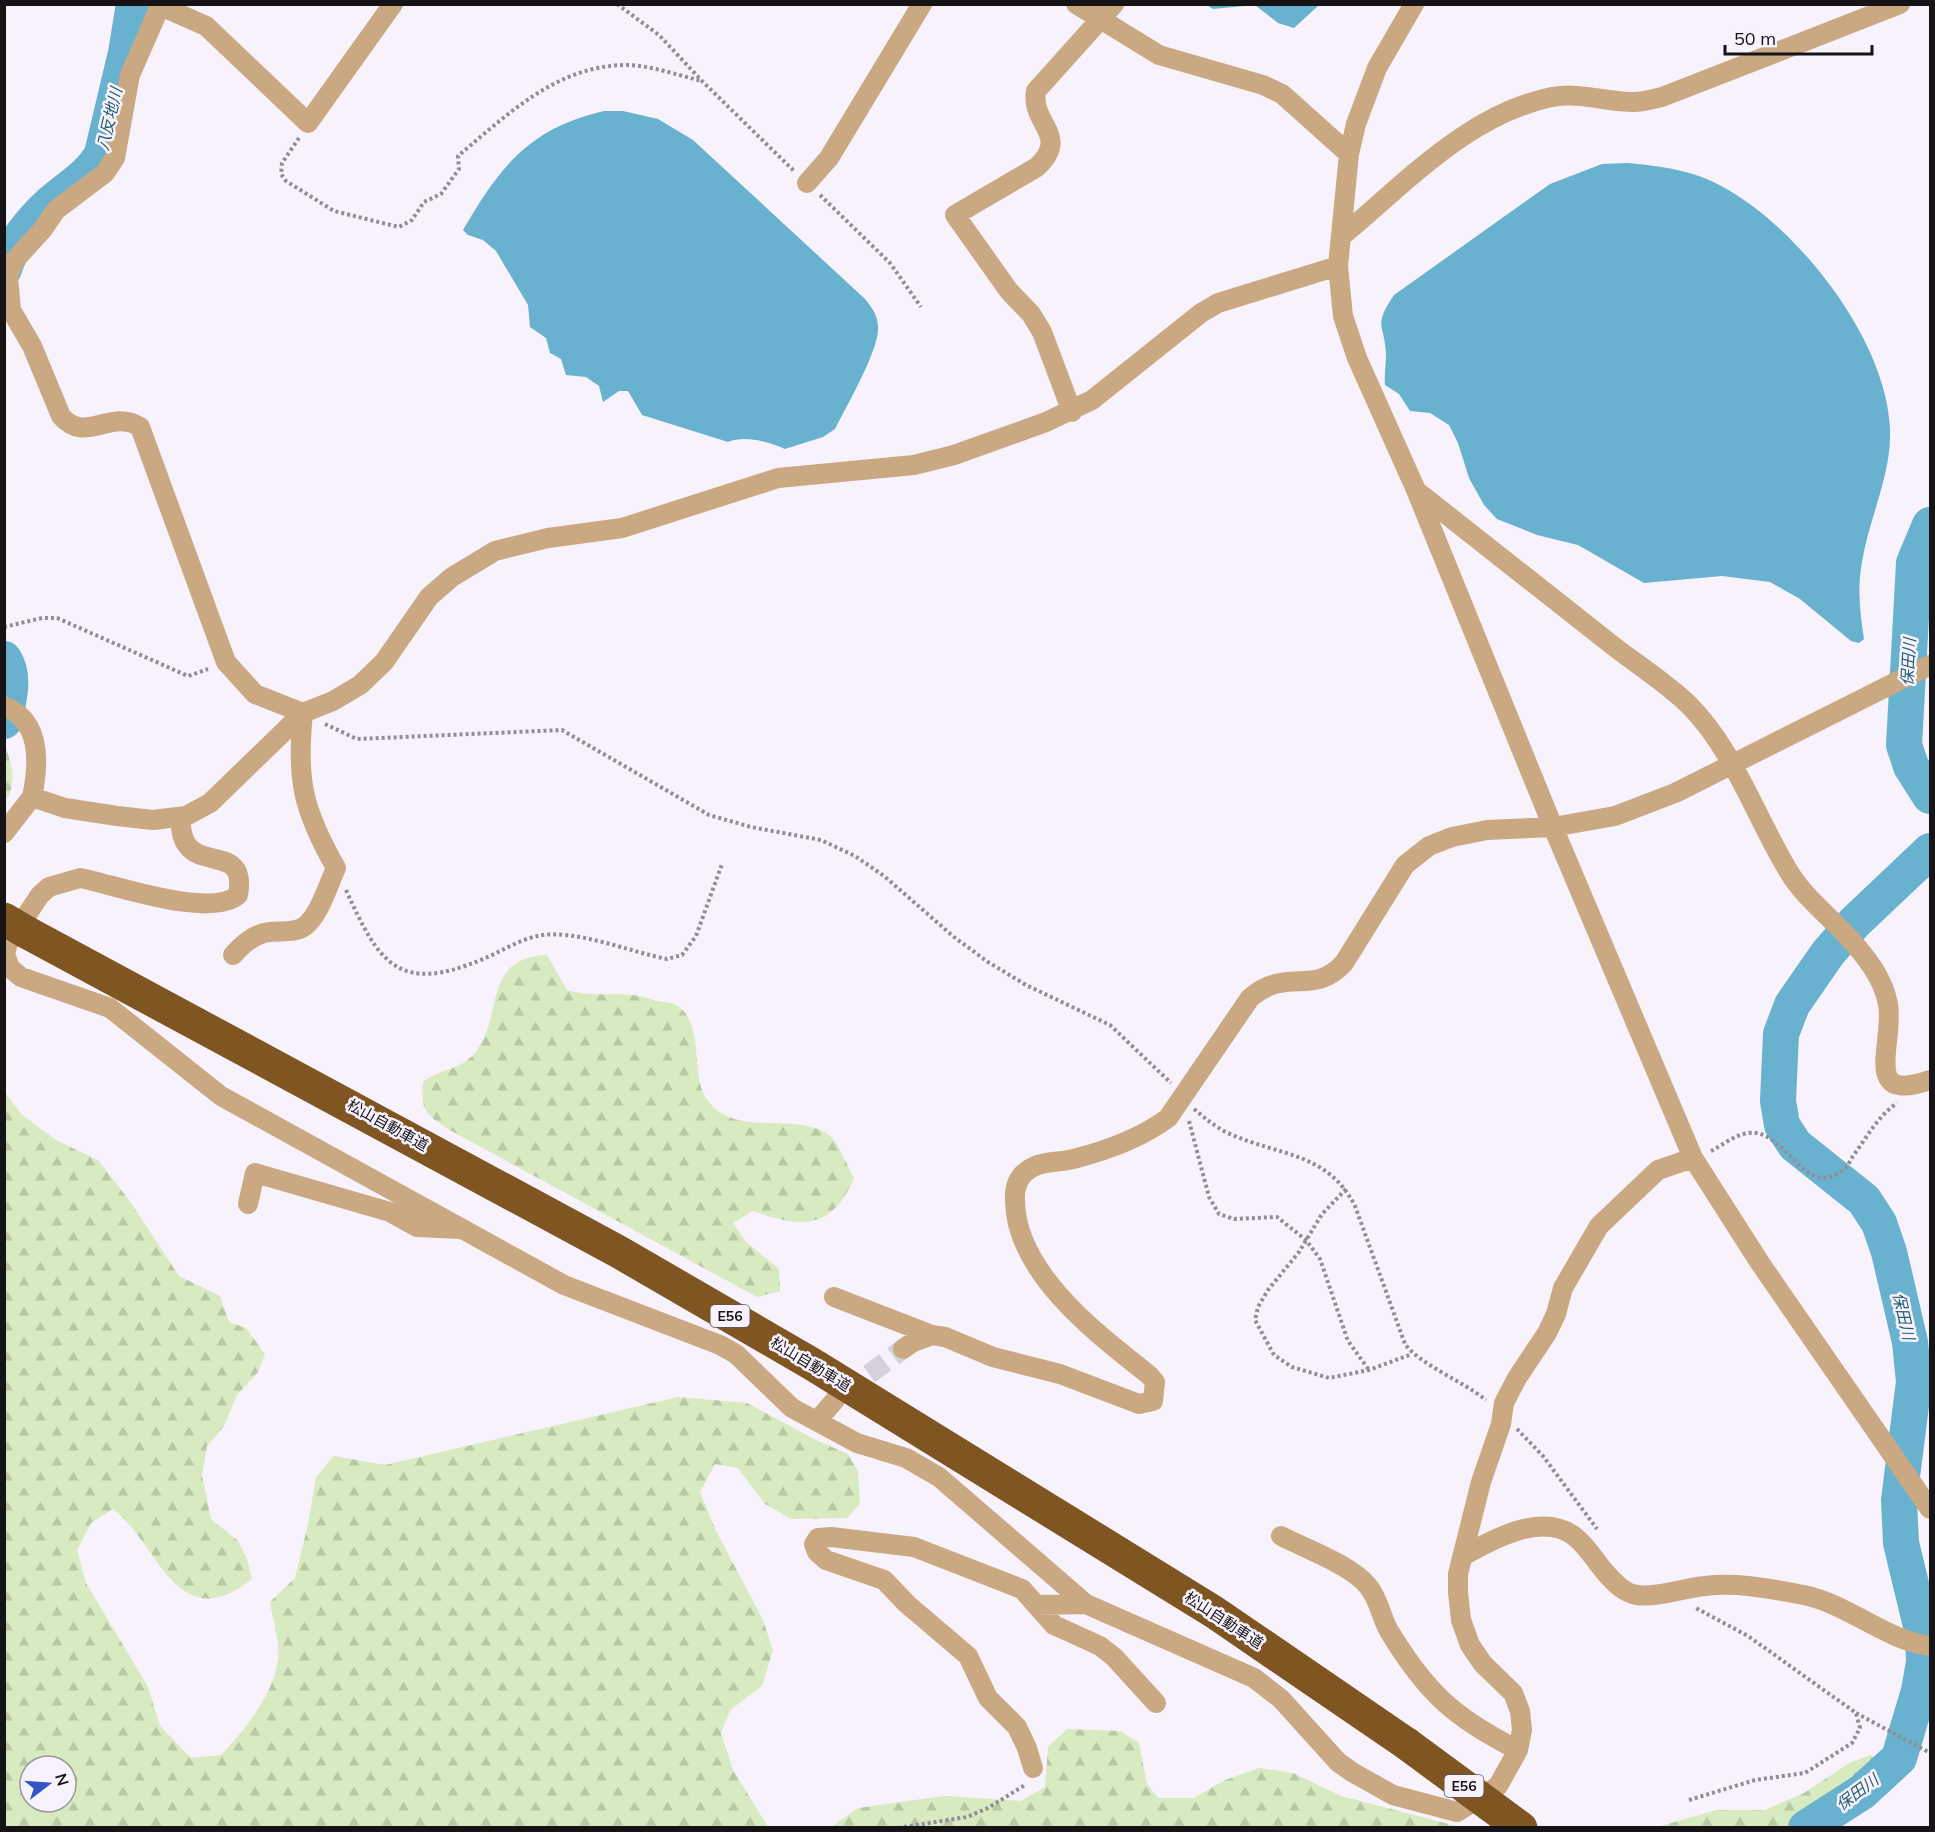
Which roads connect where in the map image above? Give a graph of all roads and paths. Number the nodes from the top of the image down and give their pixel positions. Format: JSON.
{"nodes":[{"id":1,"x":393,"y":4,"type":"edge"},
{"id":2,"x":617,"y":4,"type":"edge"},
{"id":3,"x":922,"y":4,"type":"edge"},
{"id":4,"x":1076,"y":4,"type":"edge"},
{"id":5,"x":1414,"y":4,"type":"edge"},
{"id":6,"x":1900,"y":4,"type":"edge"},
{"id":7,"x":161,"y":5,"type":"edge"},
{"id":8,"x":1108,"y":12,"type":"edge"},
{"id":9,"x":702,"y":81,"type":"junction"},
{"id":10,"x":308,"y":123,"type":"junction"},
{"id":11,"x":1349,"y":154,"type":"junction"},
{"id":12,"x":807,"y":183,"type":"junction"},
{"id":13,"x":1343,"y":235,"type":"junction"},
{"id":14,"x":1338,"y":266,"type":"junction"},
{"id":15,"x":921,"y":306,"type":"dead end"},
{"id":16,"x":1072,"y":412,"type":"junction"},
{"id":17,"x":1416,"y":490,"type":"junction"},
{"id":18,"x":4,"y":627,"type":"edge"},
{"id":19,"x":226,"y":662,"type":"junction"},
{"id":20,"x":1914,"y":673,"type":"edge"},
{"id":21,"x":4,"y":706,"type":"edge"},
{"id":22,"x":303,"y":713,"type":"junction"},
{"id":23,"x":1731,"y":765,"type":"junction"},
{"id":24,"x":32,"y":797,"type":"junction"},
{"id":25,"x":180,"y":817,"type":"junction"},
{"id":26,"x":1553,"y":827,"type":"junction"},
{"id":27,"x":4,"y":833,"type":"edge"},
{"id":28,"x":722,"y":864,"type":"dead end"},
{"id":29,"x":336,"y":868,"type":"junction"},
{"id":30,"x":15,"y":925,"type":"edge"},
{"id":31,"x":233,"y":955,"type":"dead end"},
{"id":32,"x":1930,"y":1080,"type":"edge"},
{"id":33,"x":1905,"y":1088,"type":"junction"},
{"id":34,"x":1184,"y":1100,"type":"junction"},
{"id":35,"x":1693,"y":1158,"type":"junction"},
{"id":36,"x":1346,"y":1189,"type":"junction"},
{"id":37,"x":248,"y":1204,"type":"dead end"},
{"id":38,"x":465,"y":1229,"type":"junction"},
{"id":39,"x":1306,"y":1240,"type":"junction"},
{"id":40,"x":834,"y":1298,"type":"dead end"},
{"id":41,"x":932,"y":1335,"type":"junction"},
{"id":42,"x":903,"y":1349,"type":"tunnel mouth"},
{"id":43,"x":1412,"y":1354,"type":"junction"},
{"id":44,"x":1369,"y":1370,"type":"junction"},
{"id":45,"x":835,"y":1400,"type":"tunnel mouth"},
{"id":46,"x":1503,"y":1413,"type":"junction"},
{"id":47,"x":817,"y":1422,"type":"junction"},
{"id":48,"x":1930,"y":1509,"type":"edge"},
{"id":49,"x":1599,"y":1532,"type":"dead end"},
{"id":50,"x":1281,"y":1536,"type":"dead end"},
{"id":51,"x":1463,"y":1556,"type":"junction"},
{"id":52,"x":1667,"y":1592,"type":"junction"},
{"id":53,"x":1086,"y":1604,"type":"junction"},
{"id":54,"x":1037,"y":1605,"type":"junction"},
{"id":55,"x":1930,"y":1646,"type":"edge"},
{"id":56,"x":1156,"y":1703,"type":"dead end"},
{"id":57,"x":1856,"y":1713,"type":"junction"},
{"id":58,"x":1518,"y":1750,"type":"junction"},
{"id":59,"x":1930,"y":1753,"type":"edge"},
{"id":60,"x":1033,"y":1768,"type":"joint"},
{"id":61,"x":1689,"y":1800,"type":"dead end"},
{"id":62,"x":898,"y":1827,"type":"edge"},
{"id":63,"x":1521,"y":1827,"type":"edge"}],
"edges":[{"from":1,"to":10,"type":"street"},
{"from":2,"to":9,"type":"path"},
{"from":3,"to":12,"type":"street"},
{"from":4,"to":8,"type":"street"},
{"from":5,"to":11,"type":"street"},
{"from":6,"to":13,"type":"street"},
{"from":7,"to":10,"type":"street"},
{"from":7,"to":19,"type":"street"},
{"from":8,"to":11,"type":"street"},
{"from":8,"to":16,"type":"street"},
{"from":9,"to":10,"type":"path"},
{"from":9,"to":12,"type":"path"},
{"from":11,"to":13,"type":"street"},
{"from":12,"to":15,"type":"path"},
{"from":13,"to":14,"type":"street"},
{"from":14,"to":16,"type":"street"},
{"from":14,"to":17,"type":"street"},
{"from":16,"to":22,"type":"street"},
{"from":17,"to":23,"type":"street"},
{"from":17,"to":26,"type":"street"},
{"from":18,"to":19,"type":"path"},
{"from":19,"to":22,"type":"street"},
{"from":20,"to":23,"type":"street"},
{"from":21,"to":24,"type":"street"},
{"from":22,"to":25,"type":"street"},
{"from":22,"to":29,"type":"street"},
{"from":22,"to":34,"type":"path"},
{"from":23,"to":26,"type":"street"},
{"from":23,"to":33,"type":"street"},
{"from":24,"to":25,"type":"street"},
{"from":24,"to":27,"type":"street"},
{"from":25,"to":38,"type":"street"},
{"from":26,"to":34,"type":"street"},
{"from":26,"to":35,"type":"street"},
{"from":28,"to":29,"type":"path"},
{"from":29,"to":31,"type":"street"},
{"from":30,"to":63,"type":"highway","name":"松山自動車道","number":"E56","bridge":true},
{"from":32,"to":33,"type":"street"},
{"from":33,"to":35,"type":"path"},
{"from":34,"to":36,"type":"path"},
{"from":34,"to":39,"type":"path"},
{"from":34,"to":41,"type":"street"},
{"from":35,"to":46,"type":"street"},
{"from":35,"to":48,"type":"street"},
{"from":36,"to":39,"type":"path"},
{"from":36,"to":43,"type":"path"},
{"from":37,"to":38,"type":"street"},
{"from":38,"to":47,"type":"street"},
{"from":39,"to":44,"type":"path"},
{"from":39,"to":44,"type":"path"},
{"from":40,"to":41,"type":"street"},
{"from":41,"to":42,"type":"street"},
{"from":43,"to":44,"type":"path"},
{"from":43,"to":46,"type":"path"},
{"from":45,"to":47,"type":"street"},
{"from":46,"to":49,"type":"path"},
{"from":46,"to":51,"type":"street"},
{"from":47,"to":53,"type":"street"},
{"from":50,"to":58,"type":"street"},
{"from":51,"to":52,"type":"street"},
{"from":51,"to":58,"type":"street"},
{"from":52,"to":55,"type":"street"},
{"from":52,"to":57,"type":"path"},
{"from":53,"to":54,"type":"street"},
{"from":53,"to":58,"type":"street"},
{"from":54,"to":56,"type":"street"},
{"from":54,"to":60,"type":"street"},
{"from":57,"to":59,"type":"path"},
{"from":57,"to":61,"type":"path"},
{"from":60,"to":62,"type":"path"}]}
